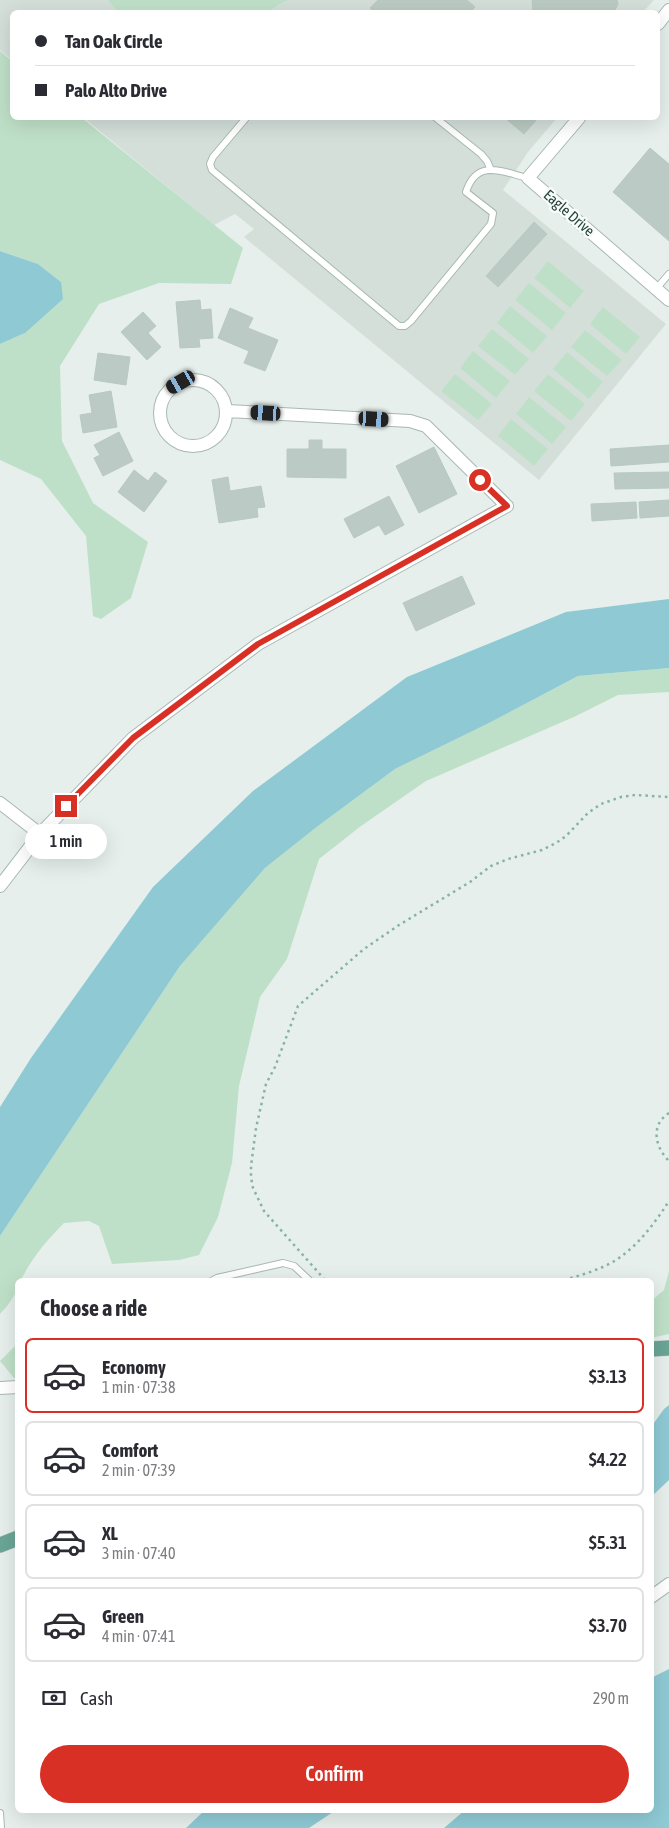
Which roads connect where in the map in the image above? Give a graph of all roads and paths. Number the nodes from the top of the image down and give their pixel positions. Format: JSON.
{"nodes":[{"id":1,"x":669,"y":10,"type":"edge"},
{"id":2,"x":660,"y":21,"type":"edge"},
{"id":3,"x":244,"y":120,"type":"edge"},
{"id":4,"x":438,"y":120,"type":"edge"},
{"id":5,"x":577,"y":120,"type":"edge"},
{"id":6,"x":491,"y":170,"type":"junction"},
{"id":7,"x":528,"y":178,"type":"junction"},
{"id":8,"x":669,"y":274,"type":"edge"},
{"id":9,"x":656,"y":289,"type":"junction"},
{"id":10,"x":669,"y":300,"type":"edge"},
{"id":11,"x":227,"y":411,"type":"junction"},
{"id":12,"x":669,"y":797,"type":"edge"},
{"id":13,"x":0,"y":803,"type":"edge"},
{"id":14,"x":40,"y":834,"type":"junction"},
{"id":15,"x":0,"y":886,"type":"edge"},
{"id":16,"x":669,"y":1113,"type":"edge"},
{"id":17,"x":669,"y":1160,"type":"edge"},
{"id":18,"x":669,"y":1201,"type":"edge"},
{"id":19,"x":217,"y":1278,"type":"edge"},
{"id":20,"x":307,"y":1278,"type":"edge"},
{"id":21,"x":323,"y":1278,"type":"edge"},
{"id":22,"x":570,"y":1278,"type":"edge"},
{"id":23,"x":669,"y":1348,"type":"edge"},
{"id":24,"x":654,"y":1349,"type":"edge"},
{"id":25,"x":15,"y":1387,"type":"edge"},
{"id":26,"x":0,"y":1388,"type":"edge"},
{"id":27,"x":15,"y":1539,"type":"edge"},
{"id":28,"x":0,"y":1545,"type":"edge"},
{"id":29,"x":669,"y":1584,"type":"edge"},
{"id":30,"x":654,"y":1595,"type":"edge"},
{"id":31,"x":0,"y":1813,"type":"edge"},
{"id":32,"x":1,"y":1828,"type":"edge"}],
"edges":[{"from":1,"to":2,"type":"street"},
{"from":3,"to":6,"type":"lane"},
{"from":4,"to":6,"type":"lane"},
{"from":5,"to":7,"type":"street"},
{"from":6,"to":7,"type":"lane"},
{"from":7,"to":9,"type":"street","name":"Eagle Drive"},
{"from":8,"to":9,"type":"lane"},
{"from":9,"to":10,"type":"street","name":"Eagle Drive"},
{"from":11,"to":11,"type":"street"},
{"from":11,"to":14,"type":"street"},
{"from":12,"to":21,"type":"path"},
{"from":13,"to":14,"type":"street"},
{"from":14,"to":15,"type":"street"},
{"from":16,"to":17,"type":"path"},
{"from":18,"to":22,"type":"path"},
{"from":19,"to":20,"type":"lane"},
{"from":23,"to":24,"type":"main road"},
{"from":25,"to":26,"type":"street"},
{"from":27,"to":28,"type":"main road"},
{"from":29,"to":30,"type":"street"},
{"from":31,"to":32,"type":"lane"}]}
